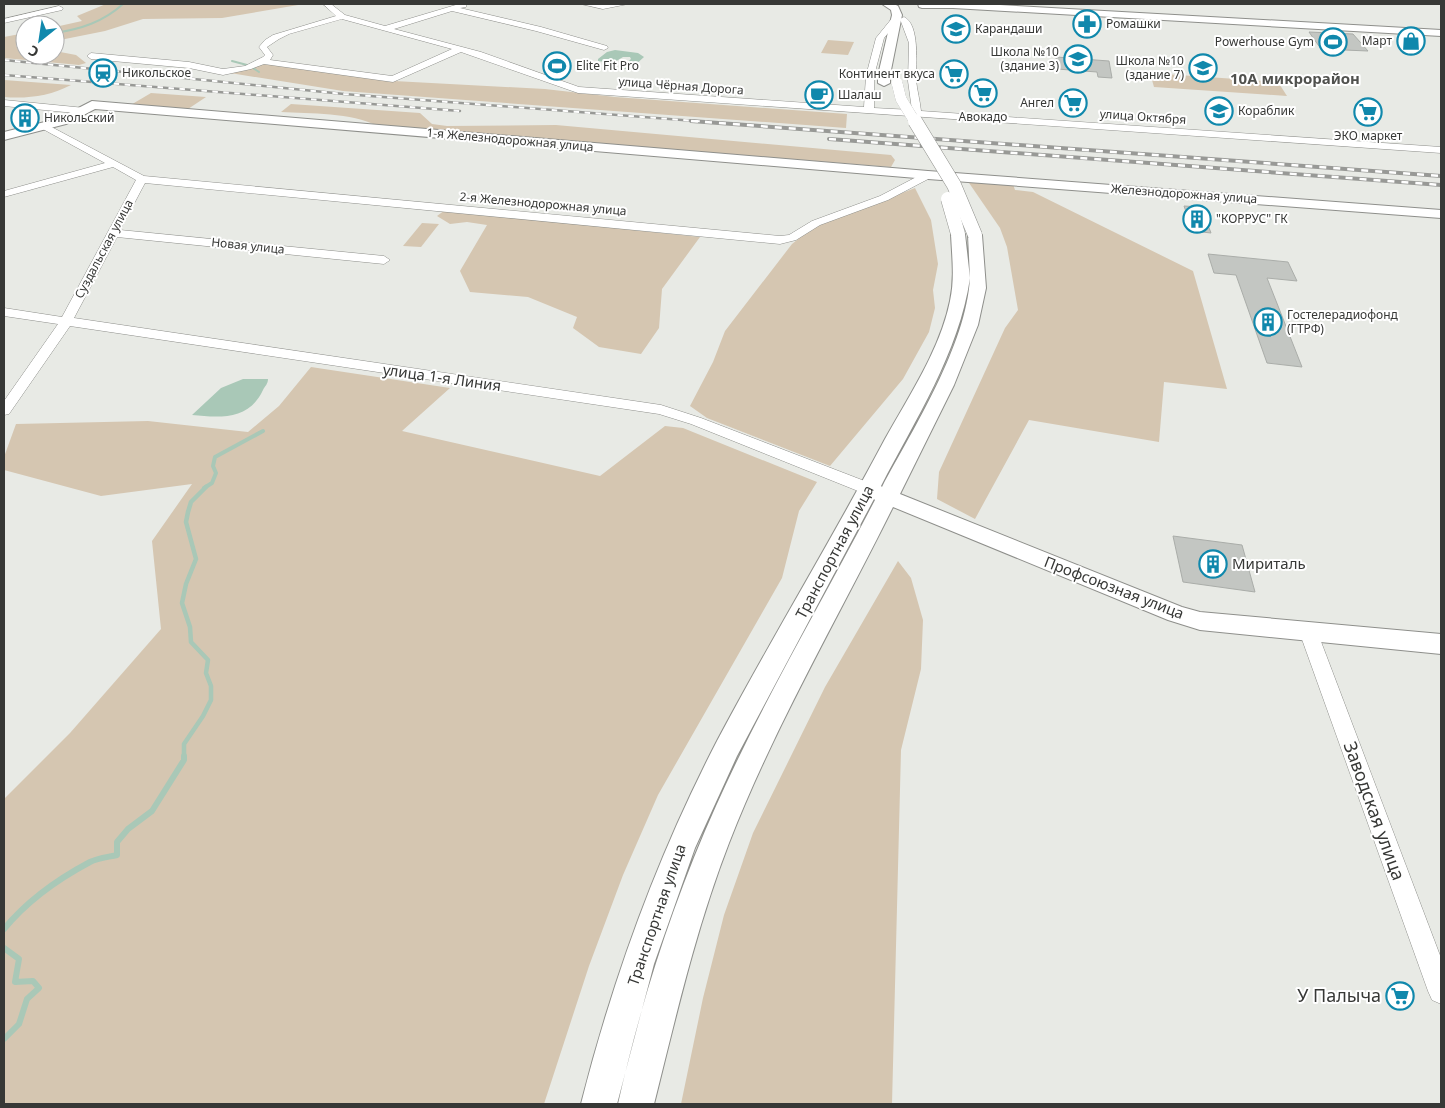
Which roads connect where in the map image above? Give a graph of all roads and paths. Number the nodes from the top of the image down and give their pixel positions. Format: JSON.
{"nodes":[{"id":1,"x":327,"y":4,"type":"edge"},
{"id":2,"x":468,"y":4,"type":"edge"},
{"id":3,"x":624,"y":4,"type":"edge"},
{"id":4,"x":887,"y":4,"type":"edge"},
{"id":5,"x":995,"y":4,"type":"edge"},
{"id":6,"x":589,"y":5,"type":"edge"},
{"id":7,"x":915,"y":6,"type":"edge"},
{"id":8,"x":59,"y":8,"type":"dead end"},
{"id":9,"x":453,"y":8,"type":"junction"},
{"id":10,"x":342,"y":18,"type":"junction"},
{"id":11,"x":900,"y":19,"type":"junction"},
{"id":12,"x":4,"y":21,"type":"edge"},
{"id":13,"x":384,"y":30,"type":"junction"},
{"id":14,"x":1441,"y":30,"type":"edge"},
{"id":15,"x":1441,"y":33,"type":"edge"},
{"id":16,"x":604,"y":48,"type":"dead end"},
{"id":17,"x":460,"y":49,"type":"junction"},
{"id":18,"x":91,"y":56,"type":"dead end"},
{"id":19,"x":262,"y":61,"type":"junction"},
{"id":20,"x":894,"y":77,"type":"junction"},
{"id":21,"x":4,"y":103,"type":"edge"},
{"id":22,"x":89,"y":108,"type":"junction"},
{"id":23,"x":869,"y":110,"type":"junction"},
{"id":24,"x":917,"y":113,"type":"junction"},
{"id":25,"x":44,"y":126,"type":"junction"},
{"id":26,"x":4,"y":136,"type":"edge"},
{"id":27,"x":1441,"y":150,"type":"edge"},
{"id":28,"x":114,"y":164,"type":"junction"},
{"id":29,"x":928,"y":175,"type":"junction"},
{"id":30,"x":142,"y":179,"type":"junction"},
{"id":31,"x":4,"y":194,"type":"edge"},
{"id":32,"x":1441,"y":214,"type":"edge"},
{"id":33,"x":112,"y":233,"type":"junction"},
{"id":34,"x":384,"y":260,"type":"dead end"},
{"id":35,"x":4,"y":312,"type":"edge"},
{"id":36,"x":66,"y":323,"type":"junction"},
{"id":37,"x":4,"y":412,"type":"edge"},
{"id":38,"x":878,"y":493,"type":"junction"},
{"id":39,"x":1308,"y":632,"type":"junction"},
{"id":40,"x":1441,"y":644,"type":"edge"},
{"id":41,"x":1441,"y":991,"type":"edge"},
{"id":42,"x":599,"y":1104,"type":"edge"},
{"id":43,"x":636,"y":1104,"type":"edge"}],
"edges":[{"from":1,"to":10,"type":"street","name":"улица Чёрная Дорога"},
{"from":2,"to":9,"type":"street"},
{"from":3,"to":6,"type":"street"},
{"from":4,"to":7,"type":"street"},
{"from":4,"to":11,"type":"street"},
{"from":5,"to":14,"type":"street"},
{"from":7,"to":11,"type":"street","name":"Транспортная улица"},
{"from":7,"to":15,"type":"street"},
{"from":8,"to":12,"type":"street"},
{"from":9,"to":13,"type":"street"},
{"from":9,"to":16,"type":"street"},
{"from":10,"to":13,"type":"street","name":"улица Чёрная Дорога"},
{"from":10,"to":19,"type":"street"},
{"from":11,"to":20,"type":"street","name":"Транспортная улица"},
{"from":11,"to":20,"type":"street","name":"Транспортная улица"},
{"from":11,"to":23,"type":"street"},
{"from":11,"to":24,"type":"street"},
{"from":13,"to":17,"type":"street","name":"улица Чёрная Дорога"},
{"from":17,"to":19,"type":"street"},
{"from":17,"to":23,"type":"street","name":"улица Чёрная Дорога"},
{"from":18,"to":19,"type":"street"},
{"from":20,"to":38,"type":"street","name":"Транспортная улица","bridge":true},
{"from":21,"to":22,"type":"street","name":"1-я Железнодорожная улица"},
{"from":22,"to":25,"type":"street"},
{"from":22,"to":29,"type":"street","name":"1-я Железнодорожная улица"},
{"from":23,"to":24,"type":"street","name":"улица Чёрная Дорога"},
{"from":24,"to":27,"type":"street","name":"улица Октября"},
{"from":25,"to":26,"type":"street"},
{"from":25,"to":28,"type":"street"},
{"from":28,"to":30,"type":"street"},
{"from":28,"to":31,"type":"street"},
{"from":29,"to":30,"type":"street","name":"2-я Железнодорожная улица"},
{"from":29,"to":32,"type":"street","name":"Железнодорожная улица"},
{"from":30,"to":33,"type":"street","name":"Суздальская улица"},
{"from":33,"to":34,"type":"street","name":"Новая улица"},
{"from":33,"to":36,"type":"street","name":"Суздальская улица"},
{"from":35,"to":36,"type":"street","name":"улица 1-я Линия"},
{"from":36,"to":37,"type":"street","name":"Суздальская улица"},
{"from":36,"to":38,"type":"street","name":"улица 1-я Линия"},
{"from":38,"to":39,"type":"street","name":"Профсоюзная улица"},
{"from":38,"to":42,"type":"street","name":"Транспортная улица"},
{"from":38,"to":43,"type":"street","name":"Транспортная улица"},
{"from":39,"to":40,"type":"street","name":"Профсоюзная улица"},
{"from":39,"to":41,"type":"street","name":"Заводская улица"}]}
